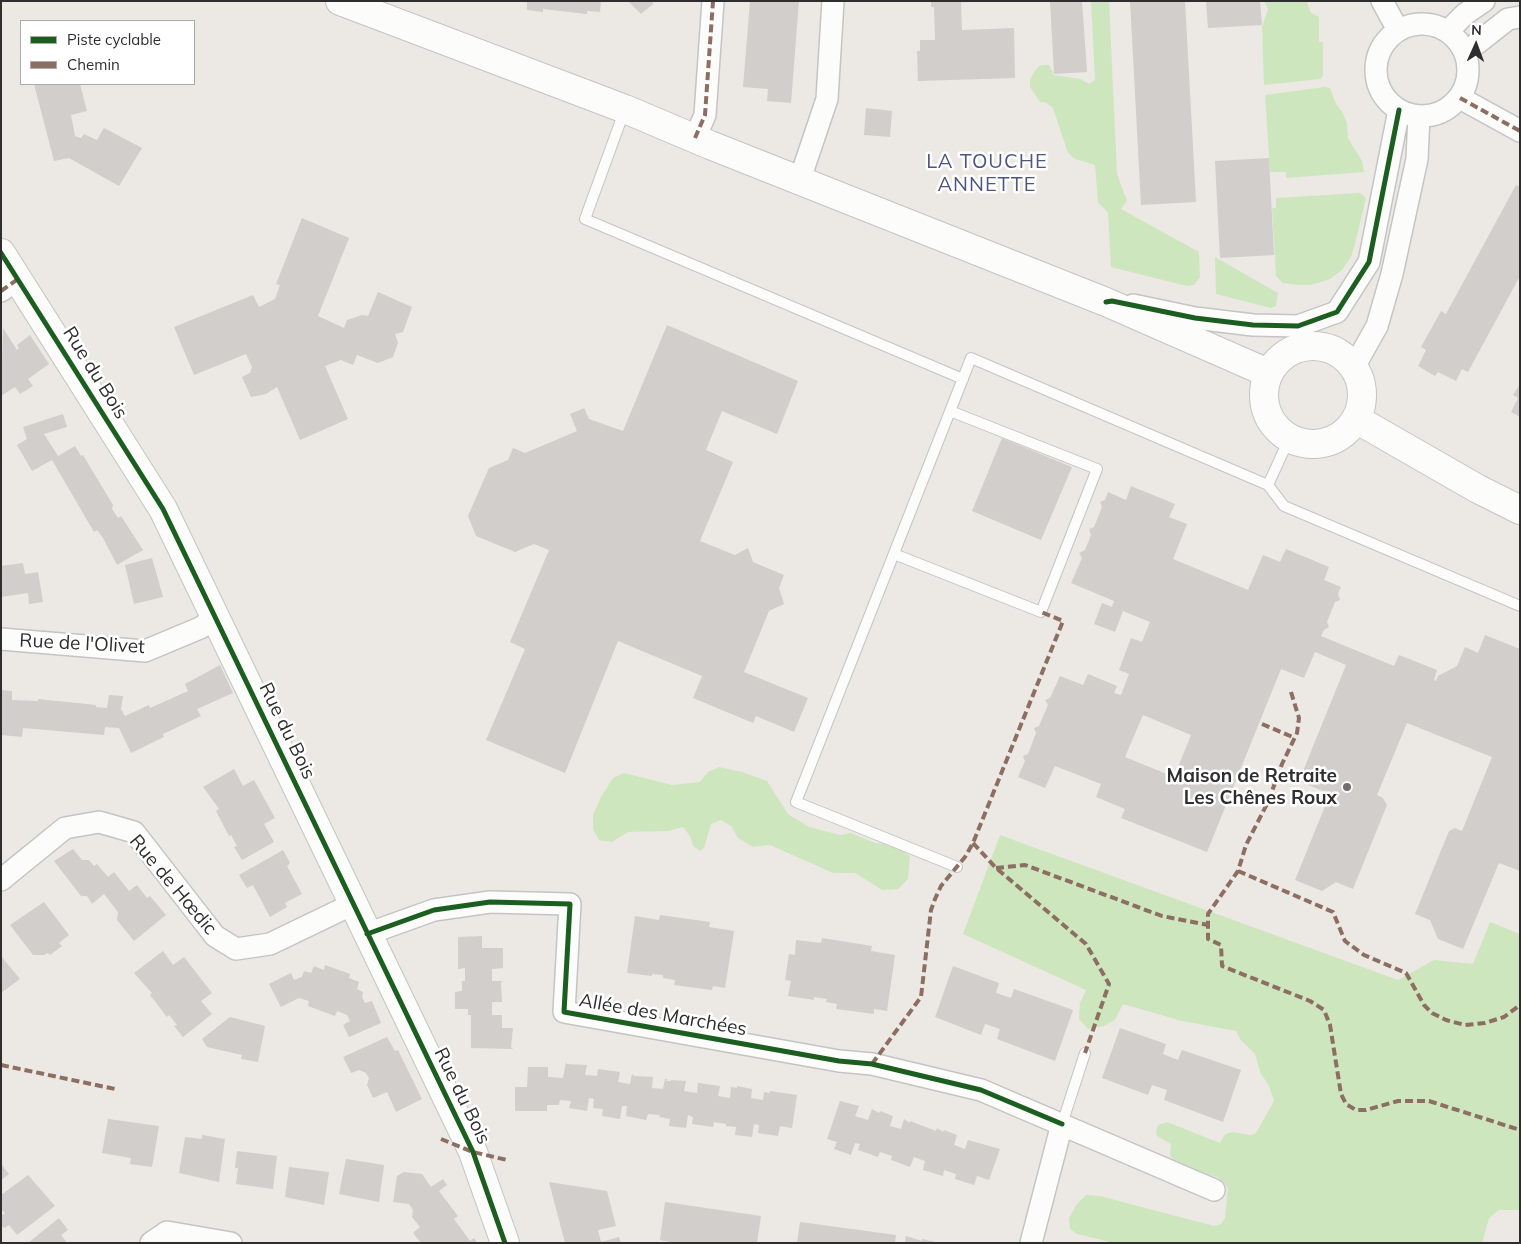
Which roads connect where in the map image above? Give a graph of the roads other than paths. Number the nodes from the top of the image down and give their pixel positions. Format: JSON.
{"nodes":[{"id":1,"x":340,"y":1,"type":"edge"},
{"id":2,"x":713,"y":1,"type":"edge"},
{"id":3,"x":833,"y":1,"type":"edge"},
{"id":4,"x":1382,"y":1,"type":"edge"},
{"id":5,"x":1484,"y":1,"type":"edge"},
{"id":6,"x":1520,"y":16,"type":"edge"},
{"id":7,"x":1398,"y":30,"type":"junction"},
{"id":8,"x":1448,"y":31,"type":"junction"},
{"id":9,"x":1466,"y":52,"type":"junction"},
{"id":10,"x":1460,"y":98,"type":"junction"},
{"id":11,"x":625,"y":108,"type":"junction"},
{"id":12,"x":1409,"y":113,"type":"junction"},
{"id":13,"x":1520,"y":130,"type":"edge"},
{"id":14,"x":695,"y":138,"type":"junction"},
{"id":15,"x":800,"y":179,"type":"junction"},
{"id":16,"x":1,"y":253,"type":"edge"},
{"id":17,"x":10,"y":285,"type":"edge"},
{"id":18,"x":1106,"y":302,"type":"junction"},
{"id":19,"x":1354,"y":367,"type":"junction"},
{"id":20,"x":1268,"y":373,"type":"junction"},
{"id":21,"x":963,"y":379,"type":"junction"},
{"id":22,"x":950,"y":411,"type":"junction"},
{"id":23,"x":1356,"y":419,"type":"junction"},
{"id":24,"x":1290,"y":439,"type":"junction"},
{"id":25,"x":1268,"y":485,"type":"junction"},
{"id":26,"x":1520,"y":510,"type":"edge"},
{"id":27,"x":894,"y":554,"type":"junction"},
{"id":28,"x":1520,"y":606,"type":"edge"},
{"id":29,"x":216,"y":618,"type":"junction"},
{"id":30,"x":1,"y":639,"type":"edge"},
{"id":31,"x":957,"y":867,"type":"dead end"},
{"id":32,"x":1,"y":880,"type":"edge"},
{"id":33,"x":353,"y":904,"type":"junction"},
{"id":34,"x":368,"y":934,"type":"junction"},
{"id":35,"x":1086,"y":1053,"type":"dead end"},
{"id":36,"x":1062,"y":1124,"type":"junction"},
{"id":37,"x":1214,"y":1190,"type":"dead end"},
{"id":38,"x":151,"y":1243,"type":"edge"},
{"id":39,"x":231,"y":1243,"type":"edge"},
{"id":40,"x":505,"y":1243,"type":"edge"},
{"id":41,"x":1031,"y":1243,"type":"edge"}],
"edges":[{"from":1,"to":11,"type":"street"},
{"from":2,"to":14,"type":"street"},
{"from":3,"to":15,"type":"street"},
{"from":4,"to":7,"type":"street"},
{"from":5,"to":8,"type":"street"},
{"from":6,"to":9,"type":"street"},
{"from":7,"to":8,"type":"street"},
{"from":7,"to":12,"type":"street"},
{"from":8,"to":9,"type":"street"},
{"from":9,"to":10,"type":"street"},
{"from":10,"to":12,"type":"street"},
{"from":10,"to":13,"type":"street"},
{"from":11,"to":14,"type":"street"},
{"from":11,"to":21,"type":"lane"},
{"from":12,"to":18,"type":"street"},
{"from":12,"to":19,"type":"street"},
{"from":14,"to":15,"type":"street"},
{"from":15,"to":18,"type":"street"},
{"from":16,"to":17,"type":"street","name":"Rue du Bois"},
{"from":17,"to":29,"type":"street","name":"Rue du Bois"},
{"from":18,"to":20,"type":"street"},
{"from":19,"to":20,"type":"street"},
{"from":19,"to":23,"type":"street"},
{"from":20,"to":24,"type":"street"},
{"from":21,"to":22,"type":"lane"},
{"from":21,"to":25,"type":"lane"},
{"from":22,"to":27,"type":"lane"},
{"from":22,"to":27,"type":"lane"},
{"from":23,"to":24,"type":"street"},
{"from":23,"to":26,"type":"street"},
{"from":24,"to":25,"type":"lane"},
{"from":25,"to":28,"type":"lane"},
{"from":27,"to":31,"type":"lane"},
{"from":29,"to":30,"type":"street","name":"Rue de l'Olivet"},
{"from":29,"to":33,"type":"street","name":"Rue du Bois"},
{"from":32,"to":33,"type":"street","name":"Rue de Hœdic"},
{"from":33,"to":34,"type":"street","name":"Rue du Bois"},
{"from":34,"to":36,"type":"street","name":"Allée des Marchées"},
{"from":34,"to":40,"type":"street","name":"Rue du Bois"},
{"from":35,"to":36,"type":"lane"},
{"from":36,"to":37,"type":"street","name":"Allée des Marchées"},
{"from":36,"to":41,"type":"street"},
{"from":38,"to":39,"type":"street"}]}
